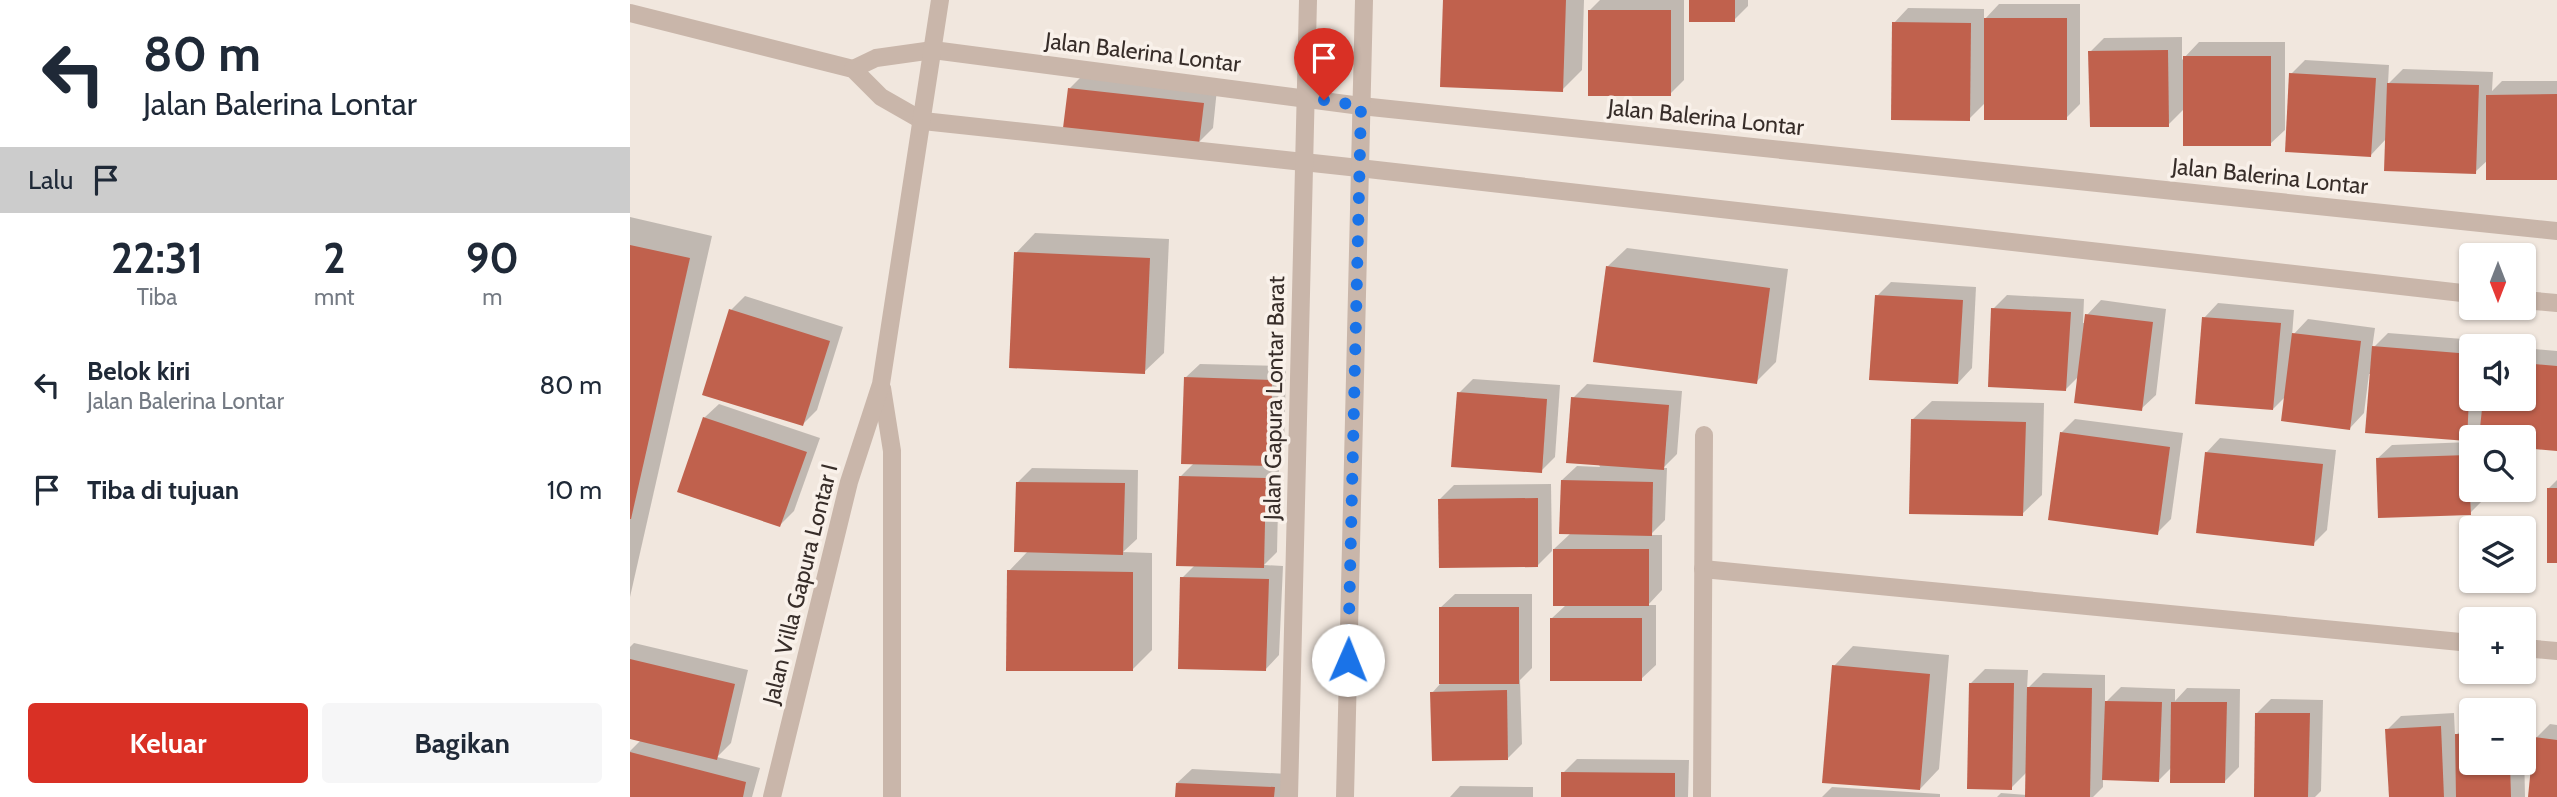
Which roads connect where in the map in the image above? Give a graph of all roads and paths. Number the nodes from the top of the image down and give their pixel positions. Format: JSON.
{"nodes":[{"id":1,"x":940,"y":0,"type":"edge"},
{"id":2,"x":1308,"y":0,"type":"edge"},
{"id":3,"x":1364,"y":0,"type":"edge"},
{"id":4,"x":630,"y":13,"type":"edge"},
{"id":5,"x":933,"y":50,"type":"junction"},
{"id":6,"x":853,"y":69,"type":"junction"},
{"id":7,"x":1306,"y":97,"type":"junction"},
{"id":8,"x":1361,"y":106,"type":"junction"},
{"id":9,"x":923,"y":121,"type":"junction"},
{"id":10,"x":1305,"y":162,"type":"junction"},
{"id":11,"x":1359,"y":168,"type":"junction"},
{"id":12,"x":2557,"y":231,"type":"edge"},
{"id":13,"x":2459,"y":293,"type":"edge"},
{"id":14,"x":2536,"y":301,"type":"edge"},
{"id":15,"x":2557,"y":303,"type":"edge"},
{"id":16,"x":881,"y":384,"type":"junction"},
{"id":17,"x":1704,"y":435,"type":"dead end"},
{"id":18,"x":1703,"y":569,"type":"junction"},
{"id":19,"x":2459,"y":642,"type":"edge"},
{"id":20,"x":2536,"y":649,"type":"edge"},
{"id":21,"x":2557,"y":651,"type":"edge"},
{"id":22,"x":772,"y":797,"type":"edge"},
{"id":23,"x":892,"y":797,"type":"edge"},
{"id":24,"x":1289,"y":797,"type":"edge"},
{"id":25,"x":1345,"y":797,"type":"edge"},
{"id":26,"x":1702,"y":797,"type":"edge"}],
"edges":[{"from":1,"to":5,"type":"street","name":"Jalan Villa Gapura Lontar I"},
{"from":2,"to":7,"type":"street","name":"Jalan Gapura Lontar Barat"},
{"from":3,"to":8,"type":"street"},
{"from":4,"to":6,"type":"street"},
{"from":5,"to":6,"type":"street","name":"Jalan Balerina Lontar"},
{"from":5,"to":7,"type":"street","name":"Jalan Balerina Lontar"},
{"from":5,"to":9,"type":"street","name":"Jalan Villa Gapura Lontar I"},
{"from":6,"to":9,"type":"street"},
{"from":7,"to":8,"type":"street","name":"Jalan Balerina Lontar"},
{"from":7,"to":10,"type":"street","name":"Jalan Gapura Lontar Barat"},
{"from":8,"to":11,"type":"street"},
{"from":8,"to":12,"type":"street","name":"Jalan Balerina Lontar"},
{"from":9,"to":10,"type":"street"},
{"from":9,"to":16,"type":"street","name":"Jalan Villa Gapura Lontar I"},
{"from":10,"to":11,"type":"street"},
{"from":10,"to":24,"type":"street","name":"Jalan Gapura Lontar Barat"},
{"from":11,"to":13,"type":"street"},
{"from":11,"to":25,"type":"street"},
{"from":14,"to":15,"type":"street"},
{"from":16,"to":22,"type":"street","name":"Jalan Villa Gapura Lontar I"},
{"from":16,"to":23,"type":"street","name":"Jalan Villa Gapura Lontar I"},
{"from":17,"to":18,"type":"street"},
{"from":18,"to":19,"type":"street"},
{"from":18,"to":26,"type":"street"},
{"from":20,"to":21,"type":"street"}]}
